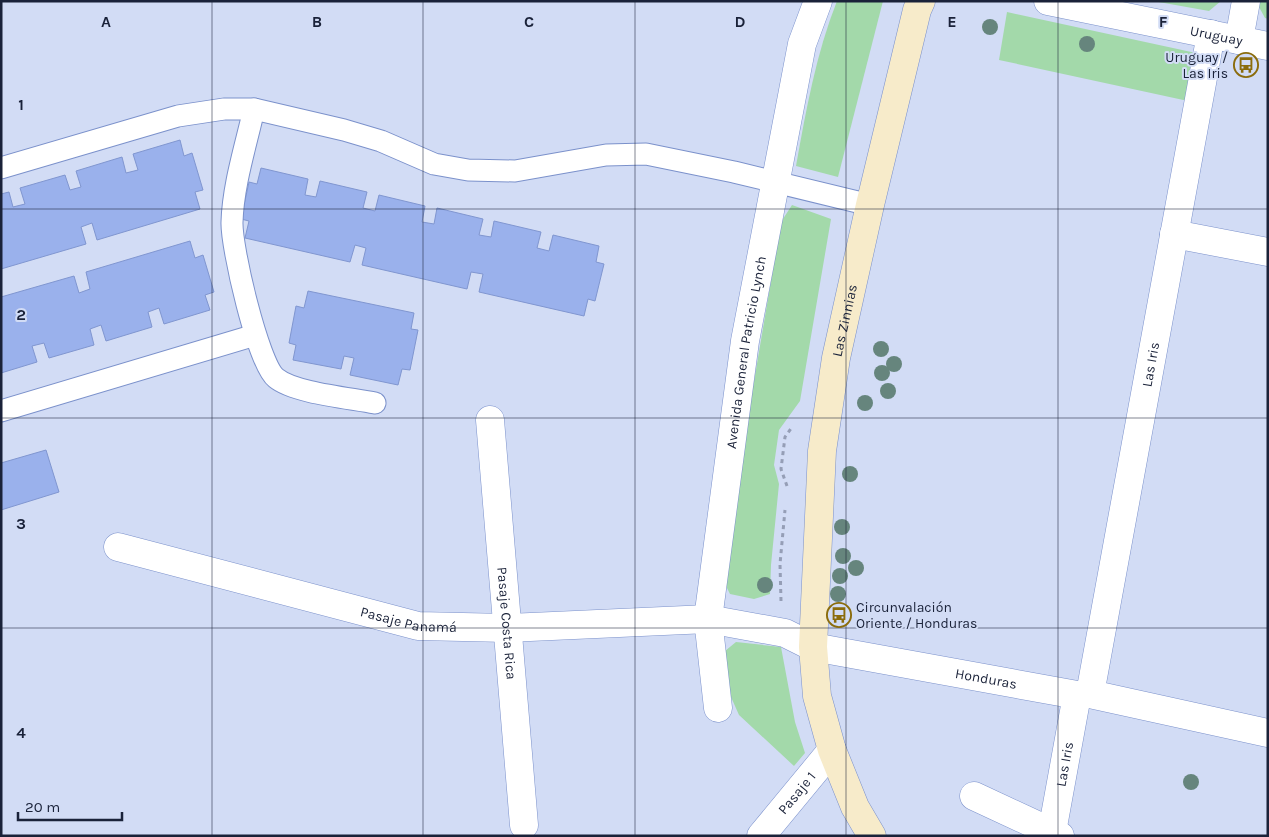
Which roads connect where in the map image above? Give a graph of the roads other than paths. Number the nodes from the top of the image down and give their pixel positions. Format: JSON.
{"nodes":[{"id":1,"x":818,"y":1,"type":"edge"},
{"id":2,"x":921,"y":1,"type":"edge"},
{"id":3,"x":1048,"y":1,"type":"edge"},
{"id":4,"x":1246,"y":1,"type":"edge"},
{"id":5,"x":1210,"y":34,"type":"junction"},
{"id":6,"x":1239,"y":40,"type":"junction"},
{"id":7,"x":1268,"y":46,"type":"edge"},
{"id":8,"x":254,"y":109,"type":"junction"},
{"id":9,"x":1,"y":168,"type":"edge"},
{"id":10,"x":777,"y":182,"type":"junction"},
{"id":11,"x":870,"y":205,"type":"junction"},
{"id":12,"x":1174,"y":234,"type":"junction"},
{"id":13,"x":1268,"y":252,"type":"edge"},
{"id":14,"x":255,"y":335,"type":"junction"},
{"id":15,"x":375,"y":402,"type":"dead end"},
{"id":16,"x":1,"y":411,"type":"edge"},
{"id":17,"x":490,"y":420,"type":"dead end"},
{"id":18,"x":118,"y":548,"type":"dead end"},
{"id":19,"x":708,"y":619,"type":"junction"},
{"id":20,"x":507,"y":628,"type":"junction"},
{"id":21,"x":813,"y":647,"type":"junction"},
{"id":22,"x":1083,"y":695,"type":"junction"},
{"id":23,"x":718,"y":708,"type":"dead end"},
{"id":24,"x":1268,"y":733,"type":"edge"},
{"id":25,"x":832,"y":750,"type":"junction"},
{"id":26,"x":974,"y":796,"type":"dead end"},
{"id":27,"x":524,"y":825,"type":"dead end"},
{"id":28,"x":1056,"y":834,"type":"edge"},
{"id":29,"x":761,"y":836,"type":"edge"},
{"id":30,"x":872,"y":836,"type":"edge"}],
"edges":[{"from":1,"to":10,"type":"street","name":"Avenida General Patricio Lynch"},
{"from":2,"to":11,"type":"street","name":"Las Zinnias"},
{"from":3,"to":5,"type":"street","name":"Uruguay"},
{"from":4,"to":6,"type":"street"},
{"from":5,"to":6,"type":"street","name":"Uruguay"},
{"from":5,"to":12,"type":"street","name":"Las Iris"},
{"from":6,"to":7,"type":"street","name":"Uruguay"},
{"from":8,"to":9,"type":"lane"},
{"from":8,"to":10,"type":"lane"},
{"from":8,"to":14,"type":"lane"},
{"from":10,"to":11,"type":"lane"},
{"from":10,"to":19,"type":"street","name":"Avenida General Patricio Lynch"},
{"from":11,"to":21,"type":"street","name":"Las Zinnias"},
{"from":12,"to":13,"type":"street"},
{"from":12,"to":22,"type":"street","name":"Las Iris"},
{"from":14,"to":15,"type":"lane"},
{"from":14,"to":16,"type":"lane"},
{"from":17,"to":20,"type":"street","name":"Pasaje Costa Rica"},
{"from":18,"to":20,"type":"street","name":"Pasaje Panamá"},
{"from":19,"to":20,"type":"street","name":"Pasaje Panamá"},
{"from":19,"to":21,"type":"street","name":"Honduras"},
{"from":19,"to":23,"type":"street","name":"Avenida General Patricio Lynch"},
{"from":20,"to":27,"type":"street","name":"Pasaje Costa Rica"},
{"from":21,"to":22,"type":"street","name":"Honduras"},
{"from":21,"to":25,"type":"street","name":"Las Zinnias"},
{"from":22,"to":24,"type":"street","name":"Honduras"},
{"from":22,"to":28,"type":"street","name":"Las Iris"},
{"from":25,"to":29,"type":"street","name":"Pasaje 1"},
{"from":25,"to":30,"type":"street","name":"Las Zinnias"},
{"from":26,"to":28,"type":"street"}]}
